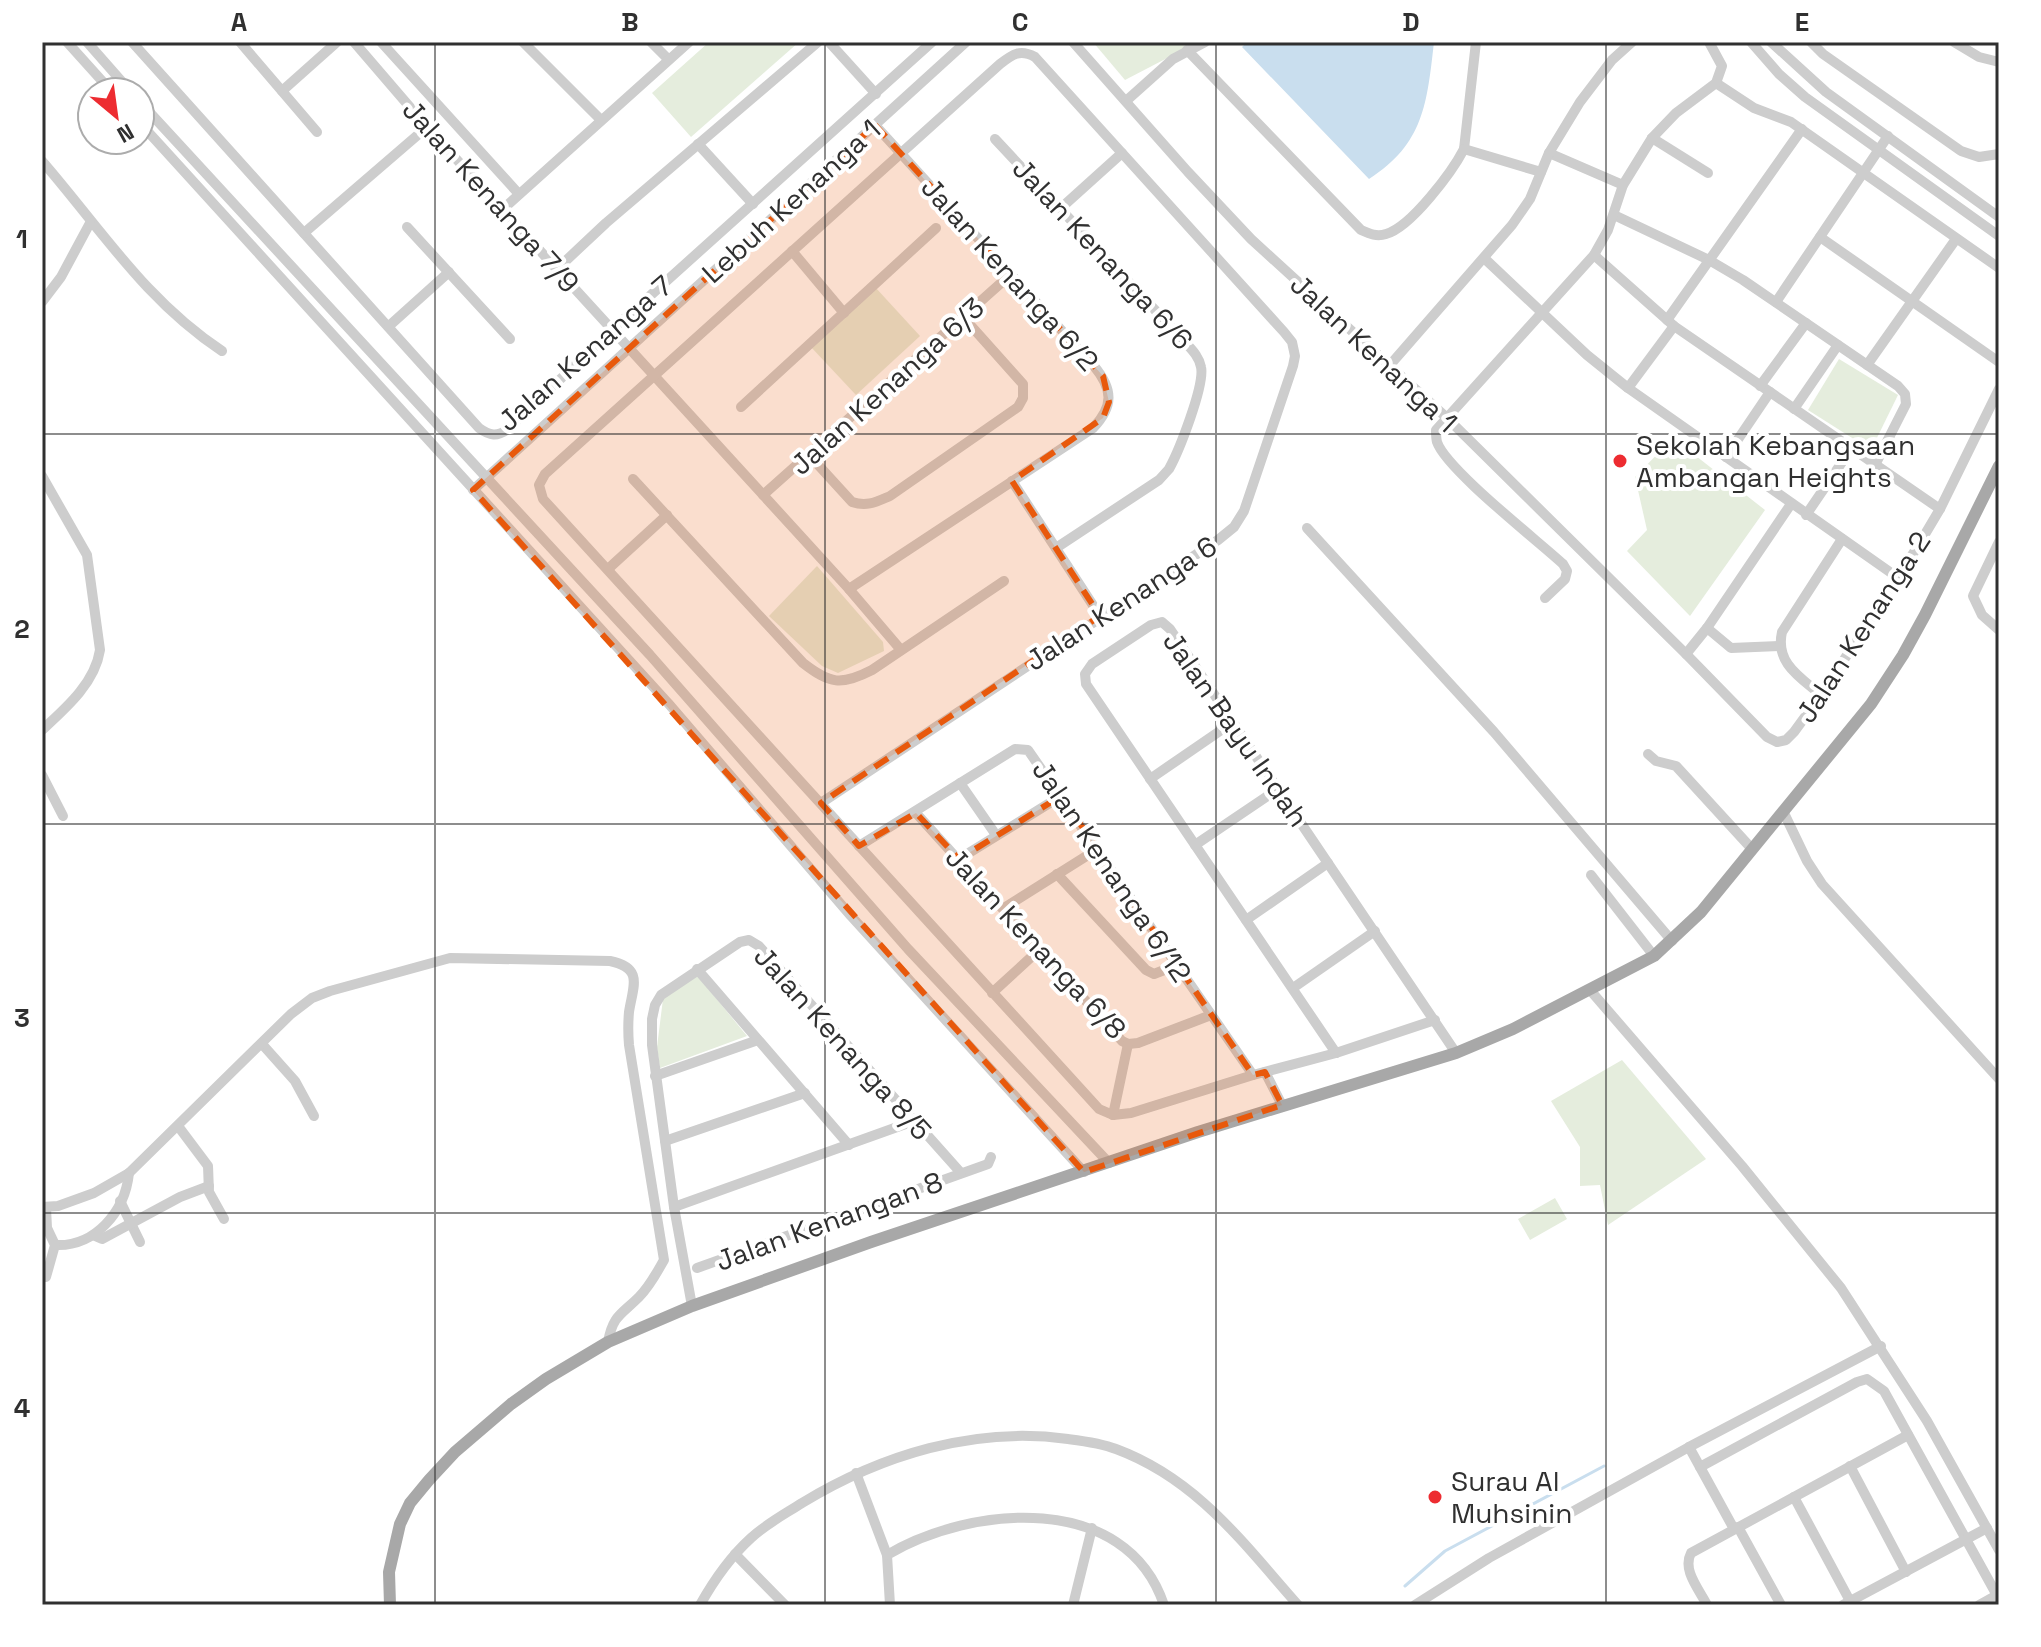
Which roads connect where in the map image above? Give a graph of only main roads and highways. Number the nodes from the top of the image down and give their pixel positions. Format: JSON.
{"nodes":[{"id":1,"x":1999,"y":466,"type":"edge"},
{"id":2,"x":390,"y":1605,"type":"edge"}],
"edges":[{"from":1,"to":2,"type":"main road"}]}
